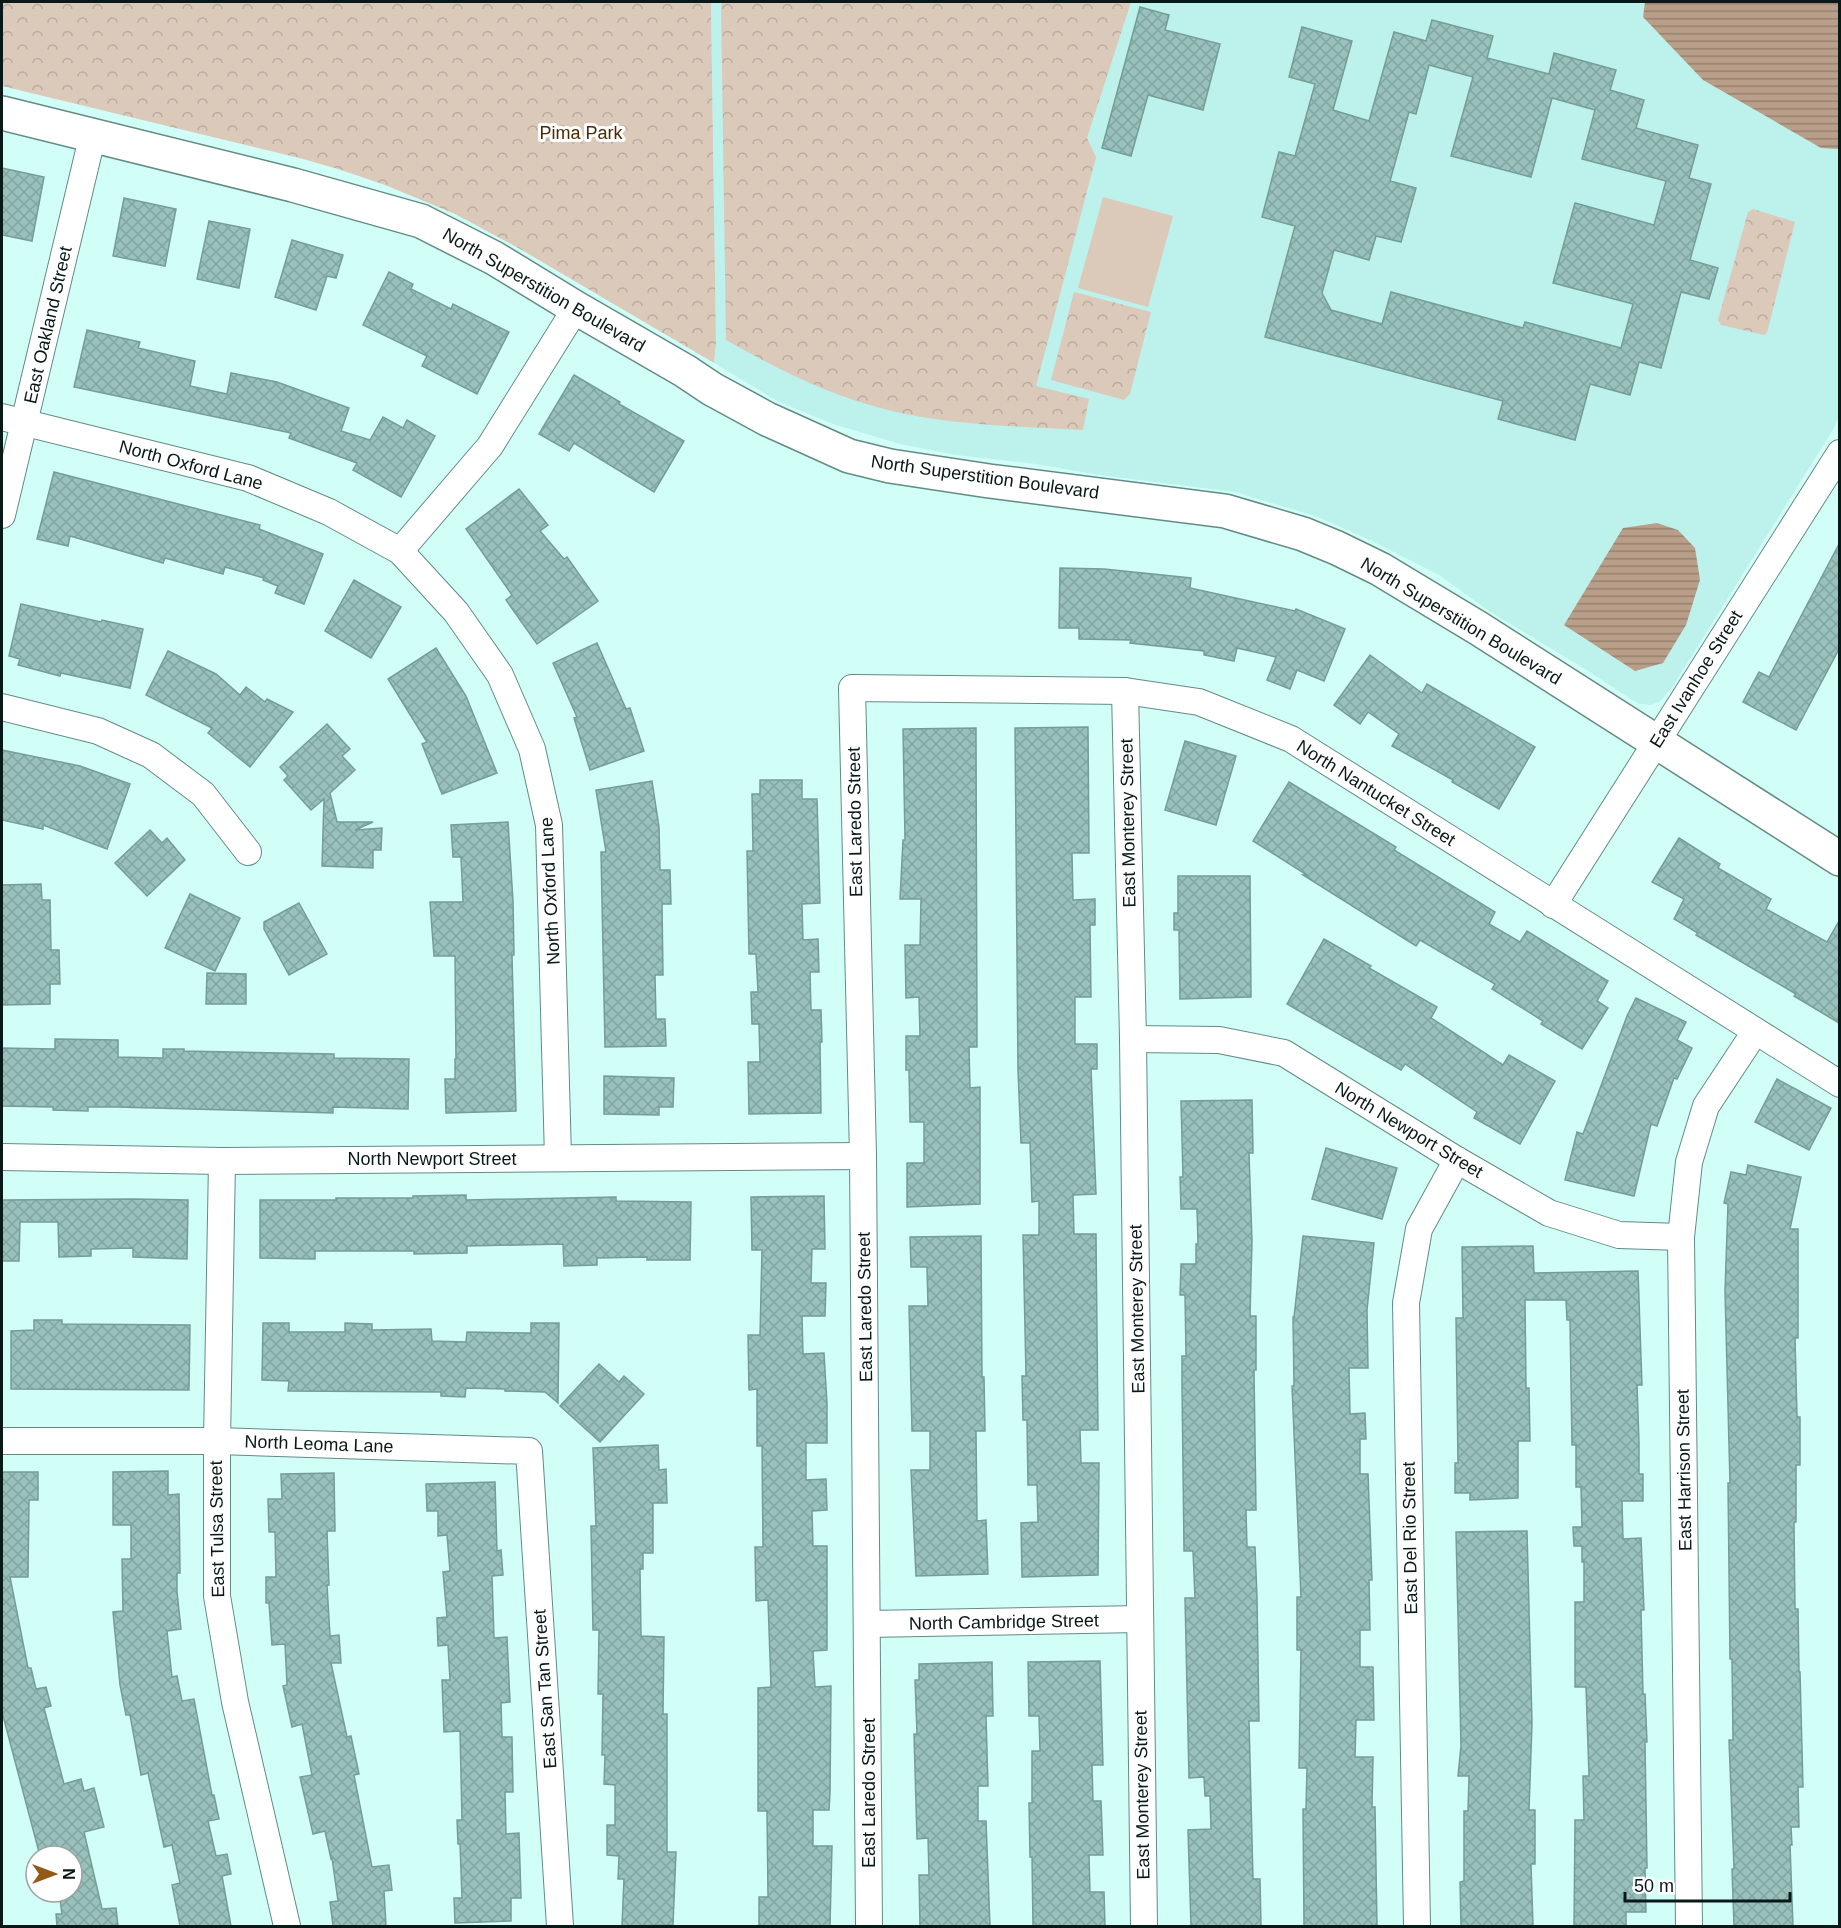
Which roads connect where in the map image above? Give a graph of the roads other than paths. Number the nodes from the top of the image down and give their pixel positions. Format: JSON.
{"nodes":[{"id":1,"x":2,"y":113,"type":"edge"},
{"id":2,"x":93,"y":134,"type":"junction"},
{"id":3,"x":576,"y":308,"type":"junction"},
{"id":4,"x":13,"y":419,"type":"edge"},
{"id":5,"x":1839,"y":453,"type":"edge"},
{"id":6,"x":2,"y":515,"type":"edge"},
{"id":7,"x":400,"y":551,"type":"junction"},
{"id":8,"x":852,"y":688,"type":"joint"},
{"id":9,"x":1125,"y":691,"type":"junction"},
{"id":10,"x":2,"y":707,"type":"edge"},
{"id":11,"x":1657,"y":741,"type":"junction"},
{"id":12,"x":248,"y":852,"type":"dead end"},
{"id":13,"x":1839,"y":859,"type":"edge"},
{"id":14,"x":1553,"y":905,"type":"junction"},
{"id":15,"x":1755,"y":1032,"type":"junction"},
{"id":16,"x":1133,"y":1039,"type":"junction"},
{"id":17,"x":1839,"y":1084,"type":"edge"},
{"id":18,"x":863,"y":1156,"type":"junction"},
{"id":19,"x":2,"y":1157,"type":"edge"},
{"id":20,"x":558,"y":1158,"type":"junction"},
{"id":21,"x":1457,"y":1160,"type":"junction"},
{"id":22,"x":222,"y":1161,"type":"junction"},
{"id":23,"x":1681,"y":1237,"type":"junction"},
{"id":24,"x":2,"y":1441,"type":"edge"},
{"id":25,"x":217,"y":1441,"type":"junction"},
{"id":26,"x":529,"y":1451,"type":"joint"},
{"id":27,"x":1140,"y":1619,"type":"junction"},
{"id":28,"x":868,"y":1624,"type":"junction"},
{"id":29,"x":287,"y":1926,"type":"edge"},
{"id":30,"x":560,"y":1926,"type":"edge"},
{"id":31,"x":869,"y":1926,"type":"edge"},
{"id":32,"x":1144,"y":1926,"type":"edge"},
{"id":33,"x":1417,"y":1926,"type":"edge"},
{"id":34,"x":1689,"y":1926,"type":"edge"}],
"edges":[{"from":1,"to":2,"type":"street","name":"North Superstition Boulevard"},
{"from":2,"to":3,"type":"street","name":"North Superstition Boulevard"},
{"from":2,"to":4,"type":"street","name":"East Oakland Street"},
{"from":3,"to":7,"type":"street"},
{"from":3,"to":11,"type":"street","name":"North Superstition Boulevard"},
{"from":4,"to":6,"type":"street","name":"East Oakland Street"},
{"from":4,"to":7,"type":"street","name":"North Oxford Lane"},
{"from":5,"to":11,"type":"street","name":"East Ivanhoe Street"},
{"from":7,"to":20,"type":"street","name":"North Oxford Lane"},
{"from":8,"to":9,"type":"street","name":"North Nantucket Street"},
{"from":8,"to":18,"type":"street","name":"East Laredo Street"},
{"from":9,"to":14,"type":"street","name":"North Nantucket Street"},
{"from":9,"to":16,"type":"street","name":"East Monterey Street"},
{"from":10,"to":12,"type":"street"},
{"from":11,"to":13,"type":"street","name":"North Superstition Boulevard"},
{"from":11,"to":14,"type":"street","name":"East Ivanhoe Street"},
{"from":14,"to":15,"type":"street","name":"North Nantucket Street"},
{"from":15,"to":17,"type":"street","name":"North Nantucket Street"},
{"from":15,"to":23,"type":"street","name":"East Harrison Street"},
{"from":16,"to":21,"type":"street","name":"North Newport Street"},
{"from":16,"to":27,"type":"street","name":"East Monterey Street"},
{"from":18,"to":20,"type":"street","name":"North Newport Street"},
{"from":18,"to":28,"type":"street","name":"East Laredo Street"},
{"from":19,"to":22,"type":"street","name":"North Newport Street"},
{"from":20,"to":22,"type":"street","name":"North Newport Street"},
{"from":21,"to":23,"type":"street","name":"North Newport Street"},
{"from":21,"to":33,"type":"street","name":"East Del Rio Street"},
{"from":22,"to":25,"type":"street","name":"East Tulsa Street"},
{"from":23,"to":34,"type":"street","name":"East Harrison Street"},
{"from":24,"to":25,"type":"street","name":"North Leoma Lane"},
{"from":25,"to":26,"type":"street","name":"North Leoma Lane"},
{"from":25,"to":29,"type":"street","name":"East Tulsa Street"},
{"from":26,"to":30,"type":"street","name":"East San Tan Street"},
{"from":27,"to":28,"type":"street","name":"North Cambridge Street"},
{"from":27,"to":32,"type":"street","name":"East Monterey Street"},
{"from":28,"to":31,"type":"street","name":"East Laredo Street"}]}
